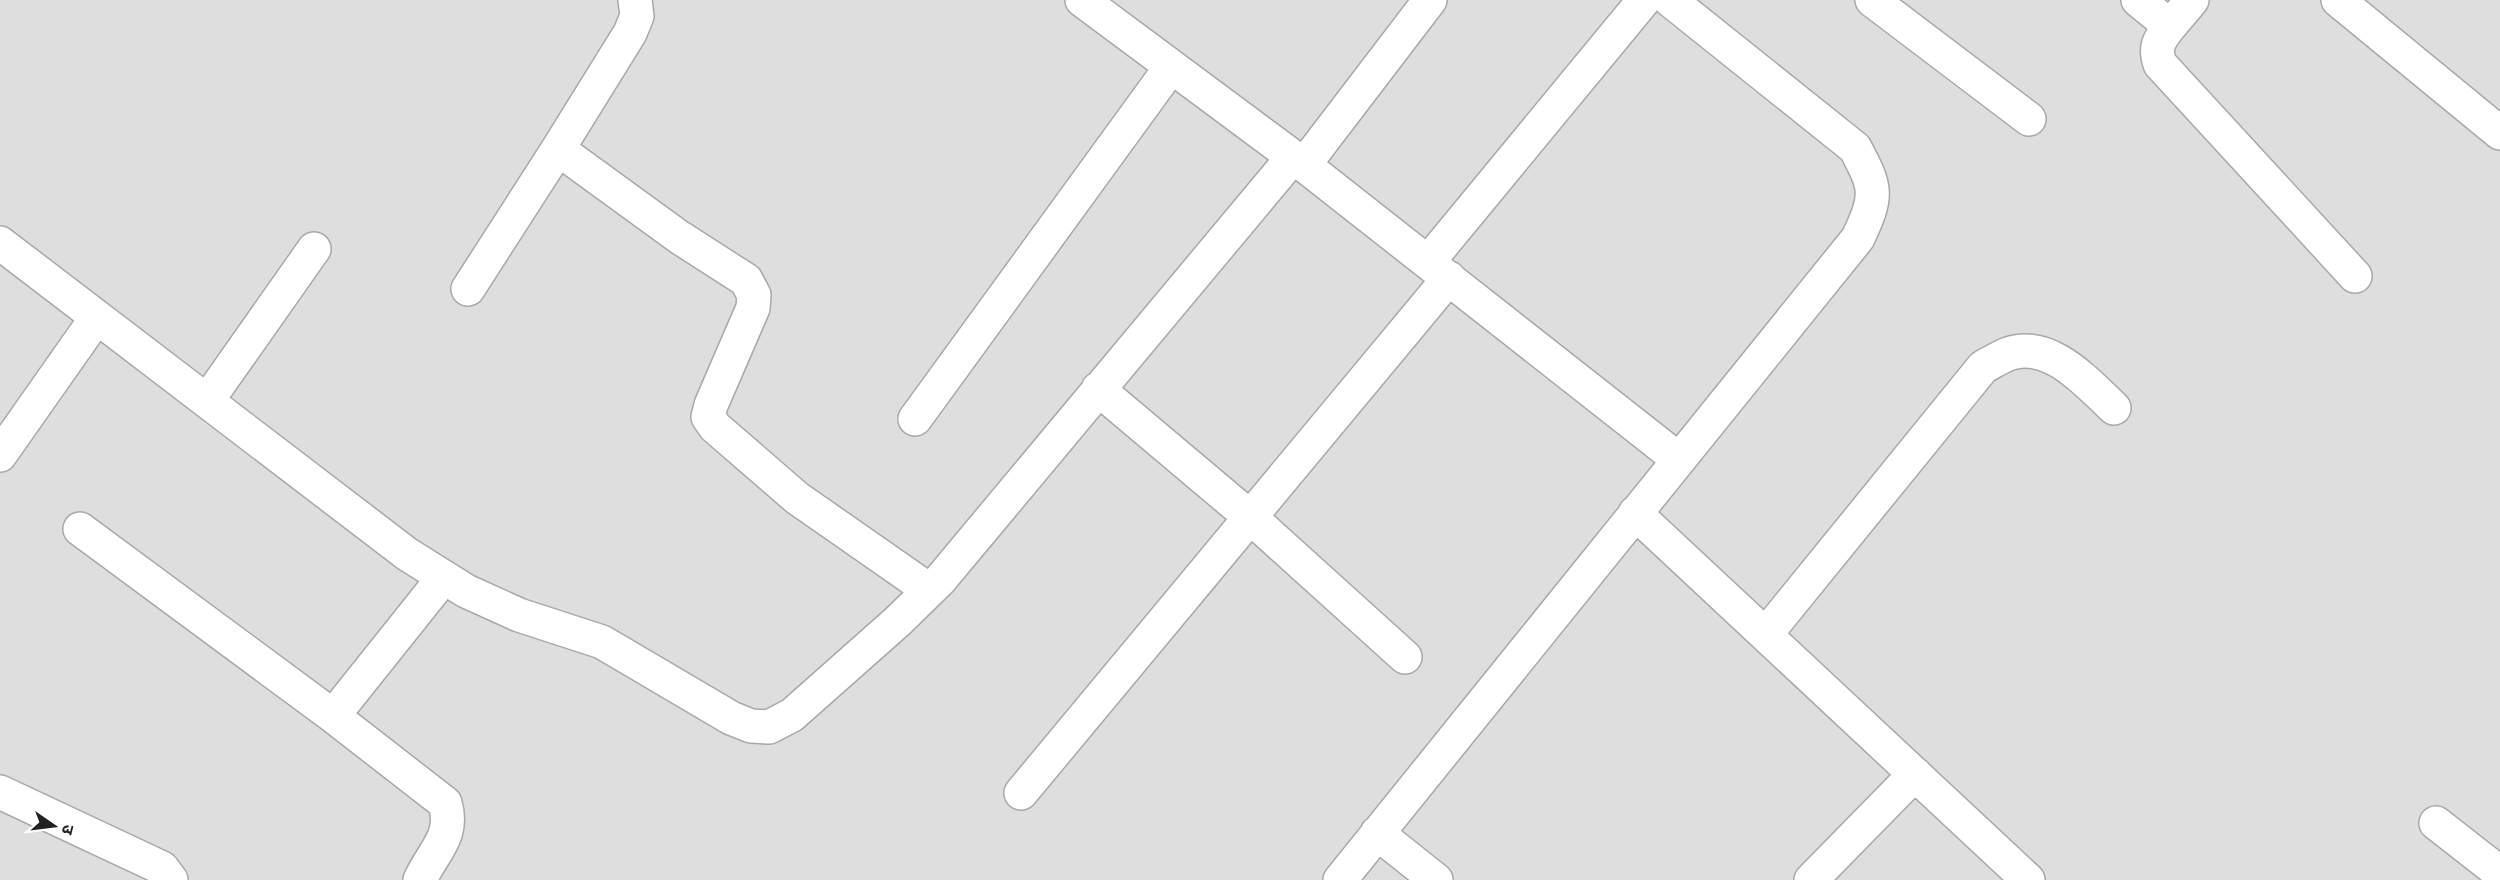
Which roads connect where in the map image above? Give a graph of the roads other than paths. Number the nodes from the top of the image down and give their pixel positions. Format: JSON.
{"nodes":[{"id":1,"x":635,"y":0,"type":"edge"},
{"id":2,"x":1082,"y":0,"type":"edge"},
{"id":3,"x":1430,"y":0,"type":"edge"},
{"id":4,"x":1644,"y":0,"type":"edge"},
{"id":5,"x":1670,"y":0,"type":"edge"},
{"id":6,"x":1872,"y":0,"type":"edge"},
{"id":7,"x":2138,"y":0,"type":"edge"},
{"id":8,"x":2192,"y":0,"type":"edge"},
{"id":9,"x":2338,"y":0,"type":"edge"},
{"id":10,"x":2170,"y":26,"type":"junction"},
{"id":11,"x":1171,"y":67,"type":"junction"},
{"id":12,"x":2029,"y":119,"type":"dead end"},
{"id":13,"x":2500,"y":133,"type":"edge"},
{"id":14,"x":558,"y":149,"type":"junction"},
{"id":15,"x":1298,"y":161,"type":"junction"},
{"id":16,"x":0,"y":243,"type":"edge"},
{"id":17,"x":314,"y":249,"type":"dead end"},
{"id":18,"x":1439,"y":270,"type":"junction"},
{"id":19,"x":2355,"y":276,"type":"dead end"},
{"id":20,"x":468,"y":289,"type":"dead end"},
{"id":21,"x":96,"y":316,"type":"junction"},
{"id":22,"x":1098,"y":389,"type":"junction"},
{"id":23,"x":207,"y":401,"type":"junction"},
{"id":24,"x":2114,"y":408,"type":"dead end"},
{"id":25,"x":915,"y":419,"type":"dead end"},
{"id":26,"x":0,"y":455,"type":"edge"},
{"id":27,"x":1678,"y":459,"type":"junction"},
{"id":28,"x":1635,"y":513,"type":"junction"},
{"id":29,"x":1250,"y":517,"type":"junction"},
{"id":30,"x":80,"y":529,"type":"dead end"},
{"id":31,"x":444,"y":578,"type":"junction"},
{"id":32,"x":929,"y":590,"type":"junction"},
{"id":33,"x":1766,"y":634,"type":"junction"},
{"id":34,"x":1405,"y":657,"type":"dead end"},
{"id":35,"x":333,"y":716,"type":"junction"},
{"id":36,"x":1915,"y":774,"type":"junction"},
{"id":37,"x":0,"y":792,"type":"edge"},
{"id":38,"x":1021,"y":794,"type":"dead end"},
{"id":39,"x":2436,"y":823,"type":"dead end"},
{"id":40,"x":1377,"y":833,"type":"junction"},
{"id":41,"x":2500,"y":873,"type":"edge"},
{"id":42,"x":171,"y":880,"type":"edge"},
{"id":43,"x":420,"y":880,"type":"edge"},
{"id":44,"x":1340,"y":880,"type":"edge"},
{"id":45,"x":1436,"y":880,"type":"edge"},
{"id":46,"x":1811,"y":880,"type":"edge"},
{"id":47,"x":2028,"y":880,"type":"edge"}],
"edges":[{"from":1,"to":14,"type":"street"},
{"from":2,"to":11,"type":"street"},
{"from":3,"to":15,"type":"street"},
{"from":4,"to":18,"type":"street"},
{"from":5,"to":27,"type":"street"},
{"from":6,"to":12,"type":"street"},
{"from":7,"to":10,"type":"street"},
{"from":8,"to":10,"type":"street"},
{"from":9,"to":13,"type":"street"},
{"from":10,"to":19,"type":"street"},
{"from":11,"to":15,"type":"street"},
{"from":11,"to":25,"type":"street"},
{"from":14,"to":20,"type":"street"},
{"from":14,"to":32,"type":"street"},
{"from":15,"to":18,"type":"street"},
{"from":15,"to":22,"type":"street"},
{"from":16,"to":21,"type":"street"},
{"from":17,"to":23,"type":"street"},
{"from":18,"to":27,"type":"street"},
{"from":18,"to":29,"type":"street"},
{"from":21,"to":23,"type":"street"},
{"from":21,"to":26,"type":"street"},
{"from":22,"to":29,"type":"street"},
{"from":22,"to":32,"type":"street"},
{"from":23,"to":31,"type":"street"},
{"from":24,"to":33,"type":"street"},
{"from":27,"to":28,"type":"street"},
{"from":28,"to":33,"type":"street"},
{"from":28,"to":40,"type":"street"},
{"from":29,"to":34,"type":"street"},
{"from":29,"to":38,"type":"street"},
{"from":30,"to":35,"type":"street"},
{"from":31,"to":32,"type":"street"},
{"from":31,"to":35,"type":"street"},
{"from":33,"to":36,"type":"street"},
{"from":35,"to":43,"type":"street"},
{"from":36,"to":46,"type":"street"},
{"from":36,"to":47,"type":"street"},
{"from":37,"to":42,"type":"street"},
{"from":39,"to":41,"type":"street"},
{"from":40,"to":44,"type":"street"},
{"from":40,"to":45,"type":"street"}]}
